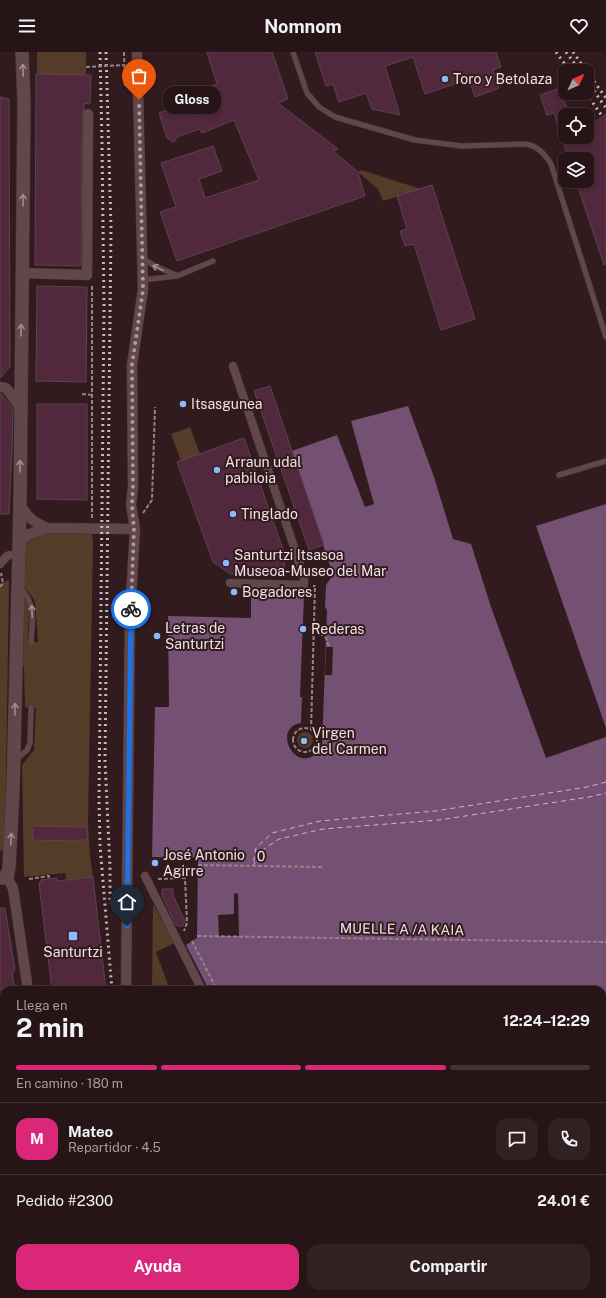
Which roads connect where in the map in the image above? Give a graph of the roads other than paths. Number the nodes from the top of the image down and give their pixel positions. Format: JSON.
{"nodes":[{"id":1,"x":22,"y":52,"type":"edge"},
{"id":2,"x":137,"y":52,"type":"edge"},
{"id":3,"x":293,"y":52,"type":"edge"},
{"id":4,"x":88,"y":114,"type":"dead end"},
{"id":5,"x":142,"y":257,"type":"junction"},
{"id":6,"x":213,"y":261,"type":"dead end"},
{"id":7,"x":22,"y":273,"type":"junction"},
{"id":8,"x":177,"y":276,"type":"junction"},
{"id":9,"x":142,"y":285,"type":"junction"},
{"id":10,"x":606,"y":337,"type":"edge"},
{"id":11,"x":233,"y":366,"type":"dead end"},
{"id":12,"x":0,"y":387,"type":"edge"},
{"id":13,"x":21,"y":408,"type":"junction"},
{"id":14,"x":606,"y":460,"type":"edge"},
{"id":15,"x":559,"y":475,"type":"dead end"},
{"id":16,"x":20,"y":505,"type":"junction"},
{"id":17,"x":47,"y":528,"type":"junction"},
{"id":18,"x":134,"y":529,"type":"junction"},
{"id":19,"x":18,"y":542,"type":"junction"},
{"id":20,"x":10,"y":556,"type":"dead end"},
{"id":21,"x":0,"y":564,"type":"edge"},
{"id":22,"x":230,"y":584,"type":"dead end"},
{"id":23,"x":18,"y":585,"type":"junction"},
{"id":24,"x":31,"y":643,"type":"dead end"},
{"id":25,"x":30,"y":708,"type":"dead end"},
{"id":26,"x":14,"y":762,"type":"junction"},
{"id":27,"x":145,"y":876,"type":"dead end"},
{"id":28,"x":4,"y":878,"type":"edge"},
{"id":29,"x":27,"y":986,"type":"edge"},
{"id":30,"x":126,"y":986,"type":"edge"},
{"id":31,"x":200,"y":986,"type":"edge"}],
"edges":[{"from":7,"to":1,"type":"street","one_way":true},
{"from":2,"to":5,"type":"street"},
{"from":3,"to":10,"type":"lane"},
{"from":4,"to":7,"type":"street"},
{"from":8,"to":5,"type":"lane","one_way":true},
{"from":5,"to":9,"type":"street"},
{"from":6,"to":8,"type":"lane"},
{"from":13,"to":7,"type":"street","one_way":true},
{"from":8,"to":9,"type":"lane"},
{"from":9,"to":18,"type":"street"},
{"from":11,"to":22,"type":"street"},
{"from":12,"to":13,"type":"street"},
{"from":16,"to":13,"type":"street","one_way":true},
{"from":14,"to":15,"type":"lane"},
{"from":16,"to":17,"type":"street"},
{"from":16,"to":19,"type":"street"},
{"from":17,"to":18,"type":"street"},
{"from":17,"to":19,"type":"street"},
{"from":18,"to":30,"type":"street"},
{"from":19,"to":23,"type":"street"},
{"from":20,"to":21,"type":"street"},
{"from":24,"to":23,"type":"lane","one_way":true},
{"from":26,"to":23,"type":"street","one_way":true},
{"from":25,"to":26,"type":"lane"},
{"from":28,"to":26,"type":"street","one_way":true},
{"from":27,"to":31,"type":"street"},
{"from":28,"to":29,"type":"street"}]}
